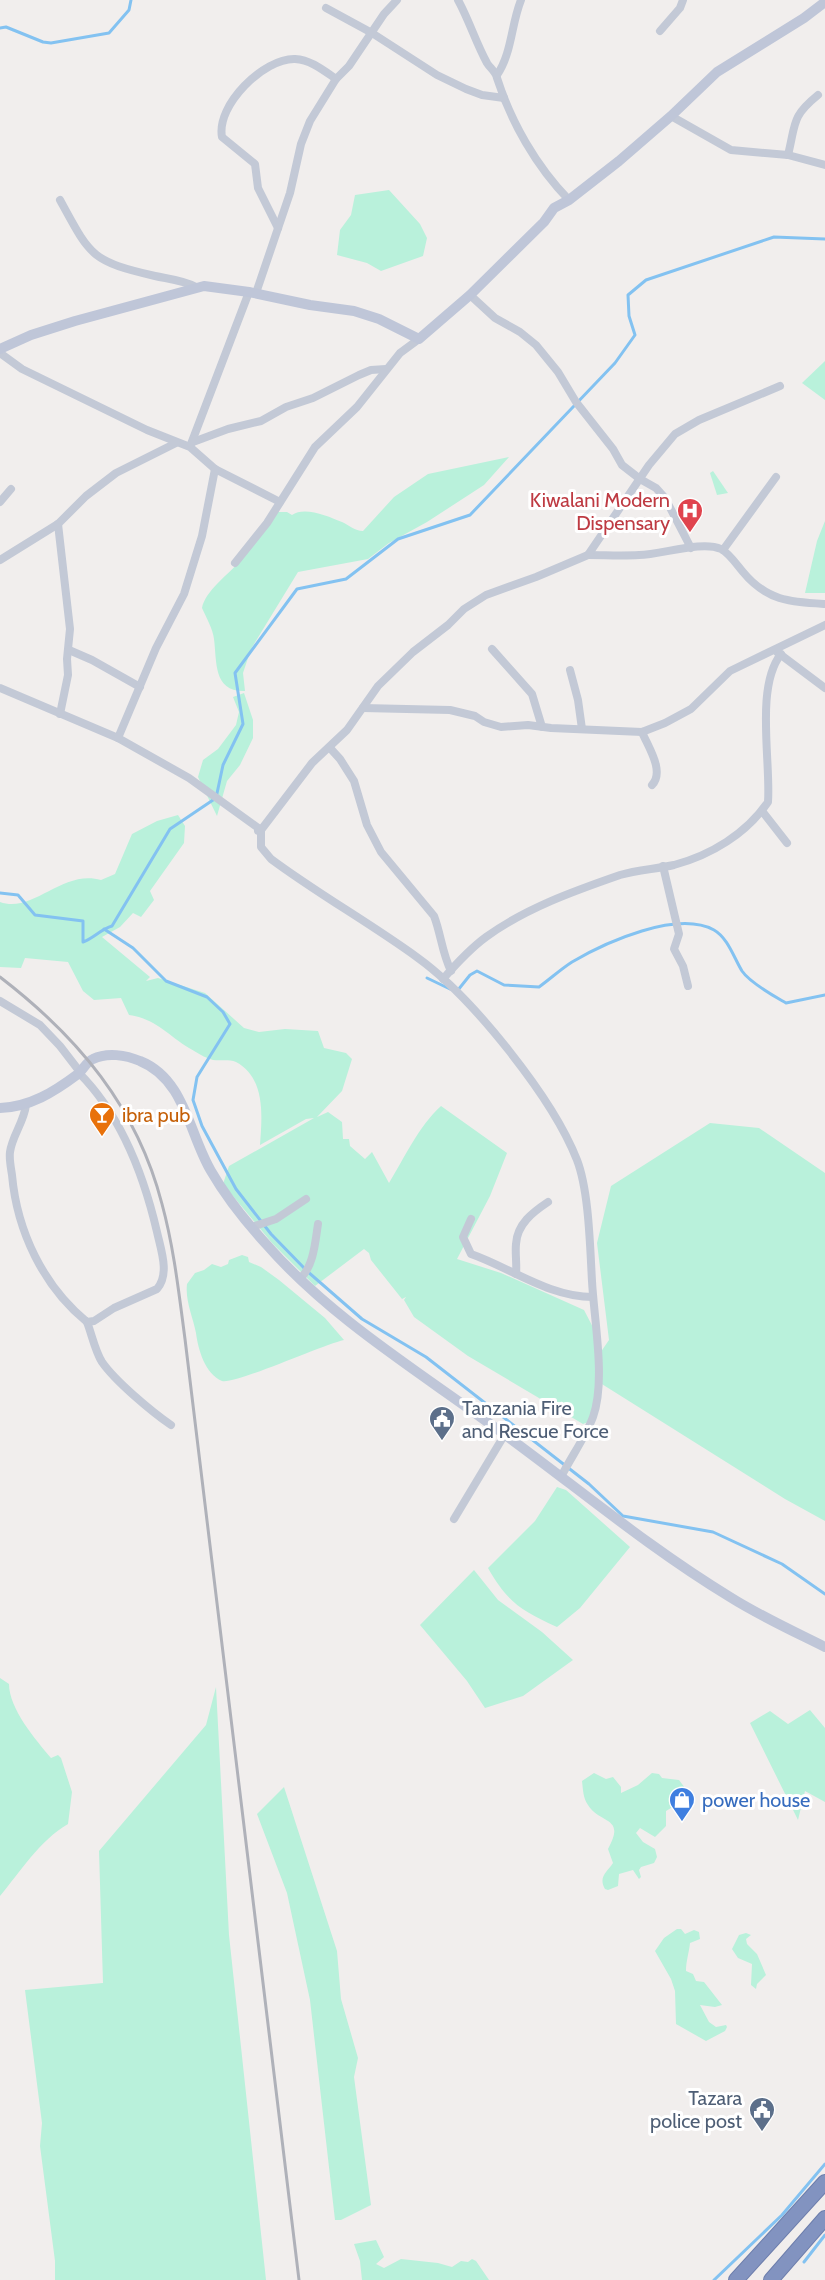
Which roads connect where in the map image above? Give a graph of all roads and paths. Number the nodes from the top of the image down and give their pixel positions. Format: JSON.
{"nodes":[{"id":1,"x":397,"y":0,"type":"edge"},
{"id":2,"x":458,"y":0,"type":"edge"},
{"id":3,"x":521,"y":0,"type":"edge"},
{"id":4,"x":683,"y":0,"type":"edge"},
{"id":5,"x":825,"y":2,"type":"edge"},
{"id":6,"x":326,"y":8,"type":"dead end"},
{"id":7,"x":660,"y":31,"type":"dead end"},
{"id":8,"x":372,"y":33,"type":"junction"},
{"id":9,"x":497,"y":75,"type":"junction"},
{"id":10,"x":336,"y":80,"type":"junction"},
{"id":11,"x":818,"y":95,"type":"dead end"},
{"id":12,"x":504,"y":98,"type":"junction"},
{"id":13,"x":671,"y":116,"type":"junction"},
{"id":14,"x":788,"y":155,"type":"junction"},
{"id":15,"x":825,"y":165,"type":"edge"},
{"id":16,"x":60,"y":200,"type":"dead end"},
{"id":17,"x":569,"y":200,"type":"junction"},
{"id":18,"x":278,"y":228,"type":"junction"},
{"id":19,"x":196,"y":287,"type":"junction"},
{"id":20,"x":253,"y":292,"type":"junction"},
{"id":21,"x":470,"y":295,"type":"junction"},
{"id":22,"x":419,"y":339,"type":"junction"},
{"id":23,"x":0,"y":351,"type":"edge"},
{"id":24,"x":386,"y":369,"type":"junction"},
{"id":25,"x":780,"y":386,"type":"dead end"},
{"id":26,"x":176,"y":443,"type":"junction"},
{"id":27,"x":191,"y":444,"type":"junction"},
{"id":28,"x":215,"y":469,"type":"junction"},
{"id":29,"x":776,"y":477,"type":"dead end"},
{"id":30,"x":640,"y":479,"type":"junction"},
{"id":31,"x":11,"y":489,"type":"dead end"},
{"id":32,"x":0,"y":502,"type":"edge"},
{"id":33,"x":280,"y":502,"type":"junction"},
{"id":34,"x":58,"y":524,"type":"junction"},
{"id":35,"x":691,"y":548,"type":"junction"},
{"id":36,"x":723,"y":550,"type":"junction"},
{"id":37,"x":588,"y":555,"type":"junction"},
{"id":38,"x":0,"y":560,"type":"edge"},
{"id":39,"x":236,"y":563,"type":"dead end"},
{"id":40,"x":825,"y":604,"type":"edge"},
{"id":41,"x":825,"y":625,"type":"edge"},
{"id":42,"x":492,"y":649,"type":"dead end"},
{"id":43,"x":69,"y":650,"type":"junction"},
{"id":44,"x":777,"y":652,"type":"junction"},
{"id":45,"x":570,"y":670,"type":"dead end"},
{"id":46,"x":0,"y":687,"type":"edge"},
{"id":47,"x":140,"y":687,"type":"junction"},
{"id":48,"x":825,"y":688,"type":"edge"},
{"id":49,"x":363,"y":708,"type":"junction"},
{"id":50,"x":60,"y":714,"type":"junction"},
{"id":51,"x":543,"y":727,"type":"junction"},
{"id":52,"x":582,"y":729,"type":"junction"},
{"id":53,"x":642,"y":732,"type":"junction"},
{"id":54,"x":118,"y":738,"type":"junction"},
{"id":55,"x":330,"y":748,"type":"junction"},
{"id":56,"x":652,"y":785,"type":"dead end"},
{"id":57,"x":762,"y":811,"type":"junction"},
{"id":58,"x":259,"y":831,"type":"junction"},
{"id":59,"x":787,"y":843,"type":"dead end"},
{"id":60,"x":663,"y":866,"type":"junction"},
{"id":61,"x":451,"y":971,"type":"junction"},
{"id":62,"x":443,"y":979,"type":"junction"},
{"id":63,"x":688,"y":986,"type":"dead end"},
{"id":64,"x":0,"y":1001,"type":"edge"},
{"id":65,"x":80,"y":1073,"type":"junction"},
{"id":66,"x":26,"y":1105,"type":"junction"},
{"id":67,"x":0,"y":1107,"type":"edge"},
{"id":68,"x":306,"y":1199,"type":"dead end"},
{"id":69,"x":548,"y":1202,"type":"dead end"},
{"id":70,"x":471,"y":1219,"type":"dead end"},
{"id":71,"x":318,"y":1224,"type":"dead end"},
{"id":72,"x":252,"y":1227,"type":"junction"},
{"id":73,"x":516,"y":1274,"type":"junction"},
{"id":74,"x":300,"y":1279,"type":"junction"},
{"id":75,"x":593,"y":1297,"type":"junction"},
{"id":76,"x":87,"y":1322,"type":"junction"},
{"id":77,"x":171,"y":1425,"type":"dead end"},
{"id":78,"x":505,"y":1434,"type":"junction"},
{"id":79,"x":561,"y":1477,"type":"junction"},
{"id":80,"x":454,"y":1519,"type":"dead end"},
{"id":81,"x":825,"y":1647,"type":"edge"},
{"id":82,"x":825,"y":2182,"type":"edge"},
{"id":83,"x":825,"y":2218,"type":"edge"},
{"id":84,"x":786,"y":2224,"type":"junction"},
{"id":85,"x":795,"y":2254,"type":"junction"},
{"id":86,"x":729,"y":2280,"type":"edge"},
{"id":87,"x":736,"y":2280,"type":"edge"},
{"id":88,"x":771,"y":2280,"type":"edge"},
{"id":89,"x":776,"y":2280,"type":"edge"}],
"edges":[{"from":1,"to":8,"type":"street"},
{"from":2,"to":9,"type":"street"},
{"from":3,"to":9,"type":"street"},
{"from":4,"to":7,"type":"street"},
{"from":5,"to":13,"type":"street"},
{"from":6,"to":8,"type":"street"},
{"from":8,"to":10,"type":"street"},
{"from":8,"to":12,"type":"street"},
{"from":9,"to":12,"type":"street"},
{"from":10,"to":18,"type":"street"},
{"from":10,"to":18,"type":"street"},
{"from":11,"to":14,"type":"street"},
{"from":12,"to":17,"type":"street"},
{"from":13,"to":14,"type":"street"},
{"from":13,"to":17,"type":"street"},
{"from":14,"to":15,"type":"street"},
{"from":16,"to":19,"type":"street"},
{"from":17,"to":21,"type":"street"},
{"from":18,"to":20,"type":"street"},
{"from":19,"to":20,"type":"street"},
{"from":19,"to":23,"type":"street"},
{"from":20,"to":22,"type":"street"},
{"from":20,"to":27,"type":"street"},
{"from":21,"to":22,"type":"street"},
{"from":21,"to":30,"type":"street"},
{"from":22,"to":24,"type":"street"},
{"from":23,"to":26,"type":"street"},
{"from":24,"to":27,"type":"street"},
{"from":24,"to":33,"type":"street"},
{"from":25,"to":30,"type":"street"},
{"from":26,"to":27,"type":"street"},
{"from":26,"to":34,"type":"street"},
{"from":27,"to":28,"type":"street"},
{"from":28,"to":33,"type":"street"},
{"from":28,"to":47,"type":"street"},
{"from":29,"to":36,"type":"street"},
{"from":30,"to":35,"type":"street"},
{"from":30,"to":37,"type":"street"},
{"from":31,"to":32,"type":"street"},
{"from":33,"to":39,"type":"street"},
{"from":34,"to":38,"type":"street"},
{"from":34,"to":43,"type":"street"},
{"from":35,"to":36,"type":"street"},
{"from":35,"to":37,"type":"street"},
{"from":36,"to":40,"type":"street"},
{"from":37,"to":49,"type":"street"},
{"from":41,"to":44,"type":"street"},
{"from":42,"to":51,"type":"street"},
{"from":43,"to":47,"type":"street"},
{"from":43,"to":50,"type":"street"},
{"from":44,"to":48,"type":"street"},
{"from":44,"to":53,"type":"street"},
{"from":44,"to":57,"type":"street"},
{"from":45,"to":52,"type":"street"},
{"from":46,"to":50,"type":"street"},
{"from":47,"to":54,"type":"street"},
{"from":49,"to":51,"type":"street"},
{"from":49,"to":55,"type":"street"},
{"from":50,"to":54,"type":"street"},
{"from":51,"to":52,"type":"street"},
{"from":52,"to":53,"type":"street"},
{"from":53,"to":56,"type":"street"},
{"from":54,"to":58,"type":"street"},
{"from":55,"to":58,"type":"street"},
{"from":55,"to":61,"type":"street"},
{"from":57,"to":59,"type":"street"},
{"from":57,"to":60,"type":"street"},
{"from":58,"to":62,"type":"street"},
{"from":60,"to":61,"type":"street"},
{"from":60,"to":63,"type":"street"},
{"from":61,"to":62,"type":"street"},
{"from":62,"to":75,"type":"street"},
{"from":64,"to":65,"type":"street"},
{"from":65,"to":66,"type":"street"},
{"from":65,"to":72,"type":"street"},
{"from":65,"to":76,"type":"street"},
{"from":66,"to":67,"type":"street"},
{"from":66,"to":76,"type":"street"},
{"from":68,"to":72,"type":"street"},
{"from":69,"to":73,"type":"street"},
{"from":70,"to":73,"type":"street"},
{"from":71,"to":74,"type":"street"},
{"from":72,"to":74,"type":"street"},
{"from":73,"to":75,"type":"street"},
{"from":74,"to":78,"type":"street"},
{"from":75,"to":79,"type":"street"},
{"from":76,"to":77,"type":"street"},
{"from":78,"to":79,"type":"street"},
{"from":78,"to":80,"type":"street"},
{"from":79,"to":81,"type":"street"},
{"from":82,"to":84,"type":"highway"},
{"from":83,"to":85,"type":"highway"},
{"from":84,"to":86,"type":"highway"},
{"from":84,"to":87,"type":"highway"},
{"from":85,"to":88,"type":"highway"},
{"from":85,"to":89,"type":"highway"}]}
